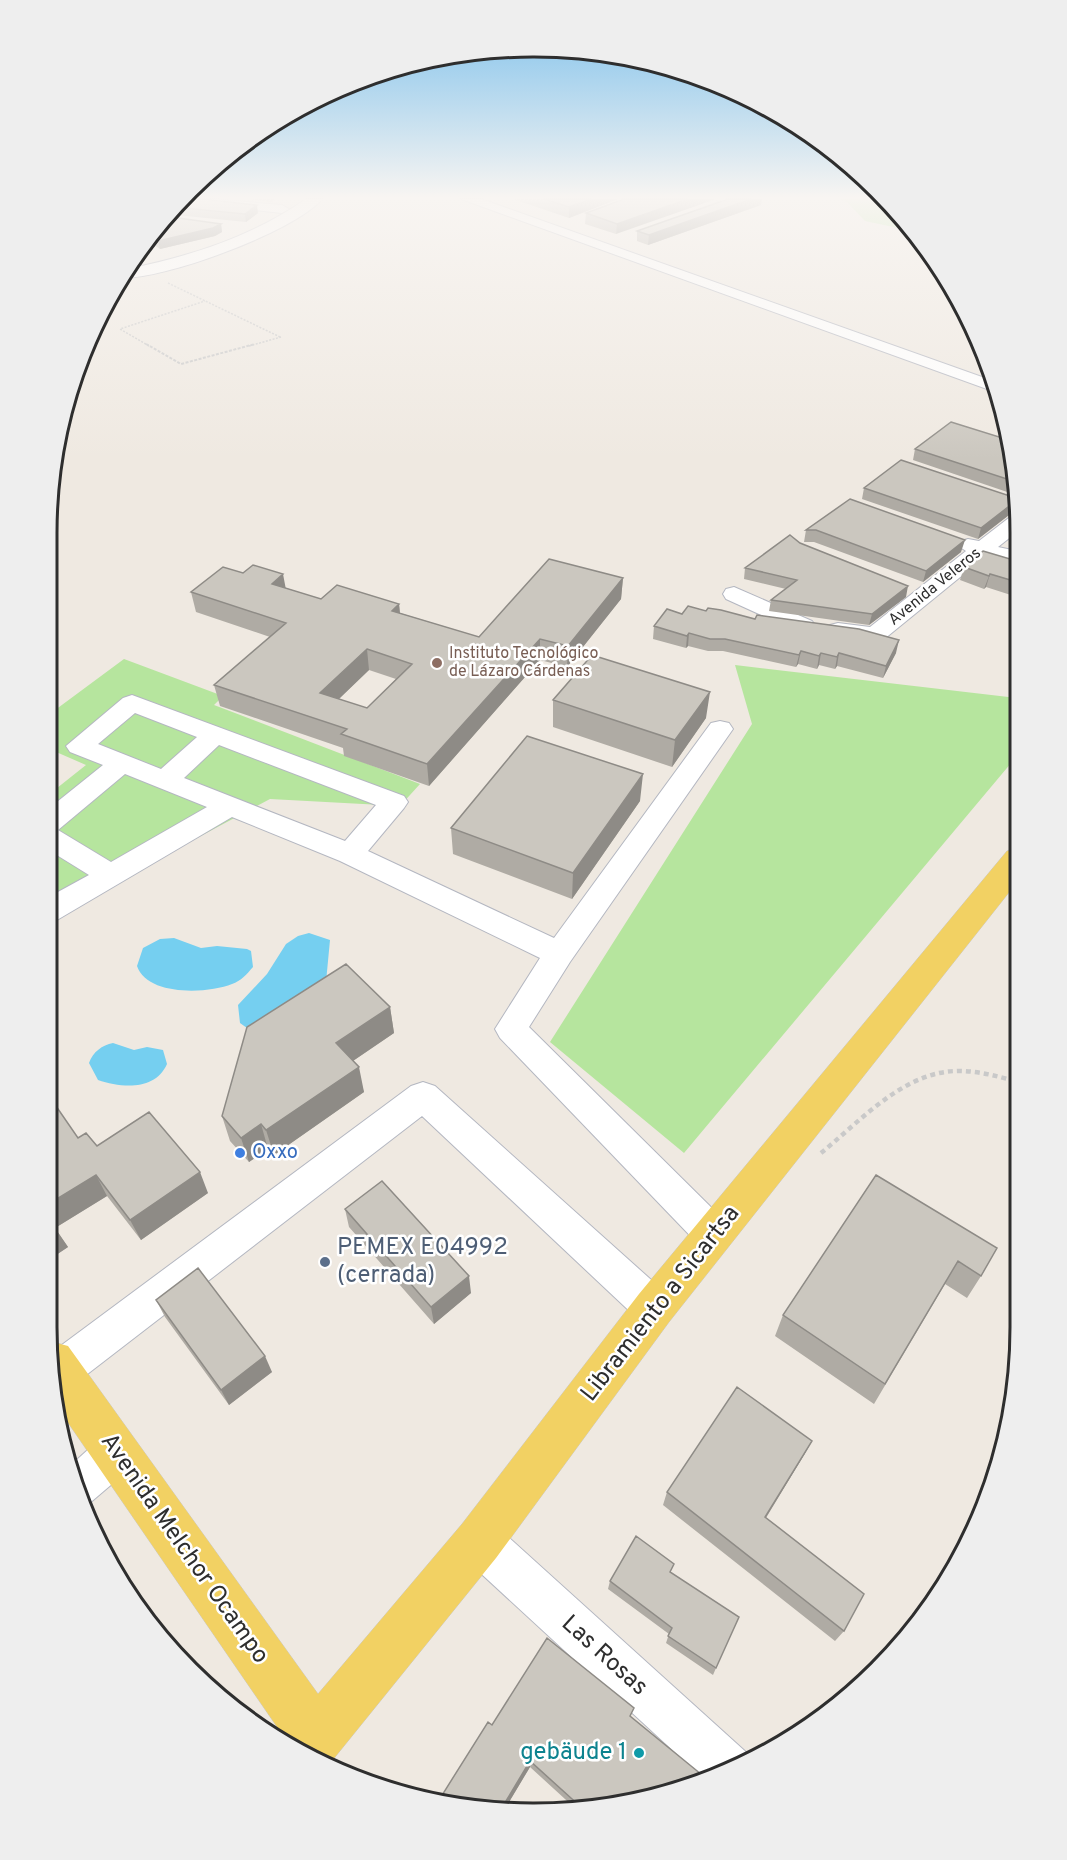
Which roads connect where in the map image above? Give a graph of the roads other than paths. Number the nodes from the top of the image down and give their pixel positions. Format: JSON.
{"nodes":[{"id":1,"x":721,"y":286,"type":"edge"},
{"id":2,"x":742,"y":286,"type":"edge"},
{"id":3,"x":983,"y":376,"type":"edge"},
{"id":4,"x":984,"y":376,"type":"edge"},
{"id":5,"x":1010,"y":527,"type":"edge"},
{"id":6,"x":950,"y":539,"type":"edge"},
{"id":7,"x":982,"y":550,"type":"junction"},
{"id":8,"x":1010,"y":556,"type":"edge"},
{"id":9,"x":906,"y":586,"type":"edge"},
{"id":10,"x":928,"y":595,"type":"junction"},
{"id":11,"x":731,"y":604,"type":"dead end"},
{"id":12,"x":720,"y":729,"type":"dead end"},
{"id":13,"x":215,"y":734,"type":"junction"},
{"id":14,"x":121,"y":764,"type":"junction"},
{"id":15,"x":164,"y":781,"type":"junction"},
{"id":16,"x":230,"y":806,"type":"junction"},
{"id":17,"x":57,"y":817,"type":"edge"},
{"id":18,"x":57,"y":842,"type":"edge"},
{"id":19,"x":350,"y":854,"type":"junction"},
{"id":20,"x":1010,"y":869,"type":"edge"},
{"id":21,"x":111,"y":875,"type":"junction"},
{"id":22,"x":57,"y":906,"type":"edge"},
{"id":23,"x":559,"y":954,"type":"junction"},
{"id":24,"x":714,"y":1235,"type":"junction"},
{"id":25,"x":654,"y":1308,"type":"junction"},
{"id":26,"x":59,"y":1366,"type":"edge"},
{"id":27,"x":60,"y":1375,"type":"edge"},
{"id":28,"x":117,"y":1452,"type":"junction"},
{"id":29,"x":83,"y":1483,"type":"edge"},
{"id":30,"x":479,"y":1541,"type":"junction"},
{"id":31,"x":311,"y":1744,"type":"edge"},
{"id":32,"x":723,"y":1764,"type":"edge"}],
"edges":[{"from":1,"to":4,"type":"street"},
{"from":2,"to":3,"type":"street"},
{"from":5,"to":7,"type":"street","name":"Avenida Veleros"},
{"from":6,"to":7,"type":"street"},
{"from":7,"to":8,"type":"street"},
{"from":7,"to":10,"type":"street","name":"Avenida Veleros"},
{"from":9,"to":10,"type":"street"},
{"from":10,"to":11,"type":"street","name":"Avenida Veleros"},
{"from":12,"to":23,"type":"street"},
{"from":13,"to":14,"type":"street"},
{"from":13,"to":15,"type":"street"},
{"from":13,"to":19,"type":"street"},
{"from":14,"to":15,"type":"street"},
{"from":14,"to":17,"type":"street"},
{"from":15,"to":16,"type":"street"},
{"from":16,"to":19,"type":"street"},
{"from":16,"to":21,"type":"street"},
{"from":18,"to":21,"type":"street"},
{"from":19,"to":23,"type":"street"},
{"from":20,"to":24,"type":"main road","name":"Libramiento a Sicartsa"},
{"from":21,"to":22,"type":"street"},
{"from":23,"to":24,"type":"street"},
{"from":24,"to":25,"type":"main road","name":"Libramiento a Sicartsa"},
{"from":25,"to":26,"type":"street"},
{"from":25,"to":30,"type":"main road","name":"Libramiento a Sicartsa"},
{"from":27,"to":28,"type":"main road","name":"Avenida Melchor Ocampo"},
{"from":28,"to":29,"type":"street"},
{"from":28,"to":31,"type":"main road","name":"Avenida Melchor Ocampo"},
{"from":30,"to":31,"type":"main road","name":"Libramiento a Sicartsa"},
{"from":30,"to":32,"type":"street","name":"Las Rosas"}]}
